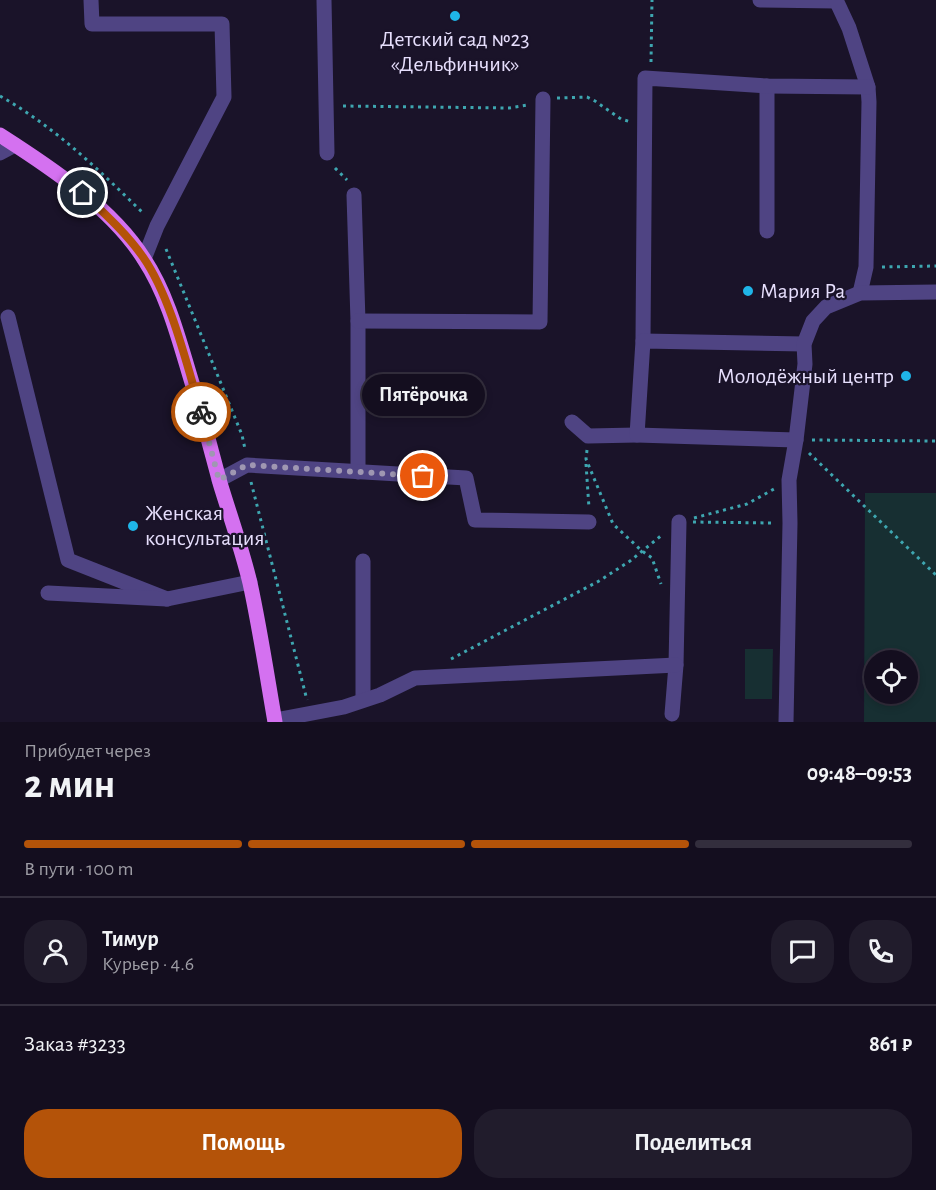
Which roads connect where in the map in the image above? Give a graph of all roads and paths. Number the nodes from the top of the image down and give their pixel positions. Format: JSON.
{"nodes":[{"id":1,"x":91,"y":0,"type":"edge"},
{"id":2,"x":324,"y":0,"type":"edge"},
{"id":3,"x":652,"y":0,"type":"edge"},
{"id":4,"x":760,"y":0,"type":"edge"},
{"id":5,"x":836,"y":0,"type":"edge"},
{"id":6,"x":650,"y":78,"type":"junction"},
{"id":7,"x":767,"y":86,"type":"junction"},
{"id":8,"x":868,"y":87,"type":"junction"},
{"id":9,"x":543,"y":99,"type":"junction"},
{"id":10,"x":326,"y":106,"type":"junction"},
{"id":11,"x":645,"y":126,"type":"junction"},
{"id":12,"x":0,"y":135,"type":"edge"},
{"id":13,"x":15,"y":145,"type":"junction"},
{"id":14,"x":0,"y":153,"type":"edge"},
{"id":15,"x":327,"y":153,"type":"joint"},
{"id":16,"x":354,"y":195,"type":"joint"},
{"id":17,"x":767,"y":231,"type":"dead end"},
{"id":18,"x":144,"y":259,"type":"junction"},
{"id":19,"x":936,"y":266,"type":"edge"},
{"id":20,"x":866,"y":267,"type":"junction"},
{"id":21,"x":936,"y":292,"type":"edge"},
{"id":22,"x":860,"y":293,"type":"junction"},
{"id":23,"x":8,"y":317,"type":"dead end"},
{"id":24,"x":358,"y":321,"type":"junction"},
{"id":25,"x":643,"y":341,"type":"junction"},
{"id":26,"x":804,"y":344,"type":"junction"},
{"id":27,"x":572,"y":422,"type":"dead end"},
{"id":28,"x":638,"y":435,"type":"junction"},
{"id":29,"x":588,"y":436,"type":"junction"},
{"id":30,"x":796,"y":440,"type":"junction"},
{"id":31,"x":936,"y":441,"type":"edge"},
{"id":32,"x":586,"y":459,"type":"junction"},
{"id":33,"x":358,"y":472,"type":"junction"},
{"id":34,"x":219,"y":480,"type":"junction"},
{"id":35,"x":789,"y":480,"type":"junction"},
{"id":36,"x":589,"y":522,"type":"joint"},
{"id":37,"x":679,"y":522,"type":"junction"},
{"id":38,"x":790,"y":523,"type":"junction"},
{"id":39,"x":642,"y":551,"type":"junction"},
{"id":40,"x":363,"y":561,"type":"dead end"},
{"id":41,"x":936,"y":575,"type":"edge"},
{"id":42,"x":250,"y":582,"type":"junction"},
{"id":43,"x":663,"y":589,"type":"dead end"},
{"id":44,"x":48,"y":593,"type":"dead end"},
{"id":45,"x":166,"y":599,"type":"junction"},
{"id":46,"x":446,"y":662,"type":"dead end"},
{"id":47,"x":676,"y":665,"type":"junction"},
{"id":48,"x":363,"y":700,"type":"junction"},
{"id":49,"x":672,"y":714,"type":"dead end"},
{"id":50,"x":275,"y":721,"type":"edge"},
{"id":51,"x":786,"y":722,"type":"edge"}],
"edges":[{"from":1,"to":18,"type":"street"},
{"from":2,"to":10,"type":"street"},
{"from":3,"to":6,"type":"path"},
{"from":4,"to":5,"type":"street"},
{"from":5,"to":8,"type":"street"},
{"from":6,"to":7,"type":"street"},
{"from":6,"to":11,"type":"street"},
{"from":7,"to":8,"type":"street"},
{"from":7,"to":17,"type":"street"},
{"from":8,"to":20,"type":"street"},
{"from":9,"to":10,"type":"path"},
{"from":9,"to":11,"type":"path"},
{"from":9,"to":24,"type":"street"},
{"from":10,"to":15,"type":"street"},
{"from":11,"to":25,"type":"street"},
{"from":12,"to":13,"type":"main road"},
{"from":13,"to":14,"type":"street"},
{"from":13,"to":18,"type":"main road"},
{"from":15,"to":16,"type":"path"},
{"from":16,"to":24,"type":"street"},
{"from":18,"to":34,"type":"main road"},
{"from":19,"to":20,"type":"path"},
{"from":20,"to":22,"type":"street"},
{"from":21,"to":22,"type":"street"},
{"from":22,"to":26,"type":"street"},
{"from":23,"to":45,"type":"street"},
{"from":24,"to":33,"type":"street"},
{"from":25,"to":26,"type":"street"},
{"from":25,"to":28,"type":"street"},
{"from":26,"to":30,"type":"street"},
{"from":27,"to":29,"type":"street"},
{"from":28,"to":29,"type":"street"},
{"from":28,"to":30,"type":"street"},
{"from":29,"to":32,"type":"path"},
{"from":30,"to":31,"type":"path"},
{"from":30,"to":35,"type":"street"},
{"from":30,"to":41,"type":"path"},
{"from":32,"to":36,"type":"path"},
{"from":32,"to":39,"type":"path"},
{"from":33,"to":34,"type":"street"},
{"from":33,"to":36,"type":"street"},
{"from":34,"to":42,"type":"main road"},
{"from":35,"to":37,"type":"path"},
{"from":35,"to":38,"type":"street"},
{"from":37,"to":38,"type":"path"},
{"from":37,"to":39,"type":"path"},
{"from":37,"to":47,"type":"street"},
{"from":38,"to":51,"type":"street"},
{"from":39,"to":43,"type":"path"},
{"from":39,"to":46,"type":"path"},
{"from":40,"to":48,"type":"street"},
{"from":42,"to":45,"type":"street"},
{"from":42,"to":50,"type":"main road"},
{"from":44,"to":45,"type":"street"},
{"from":47,"to":48,"type":"street"},
{"from":47,"to":49,"type":"street"},
{"from":48,"to":50,"type":"street"}]}
